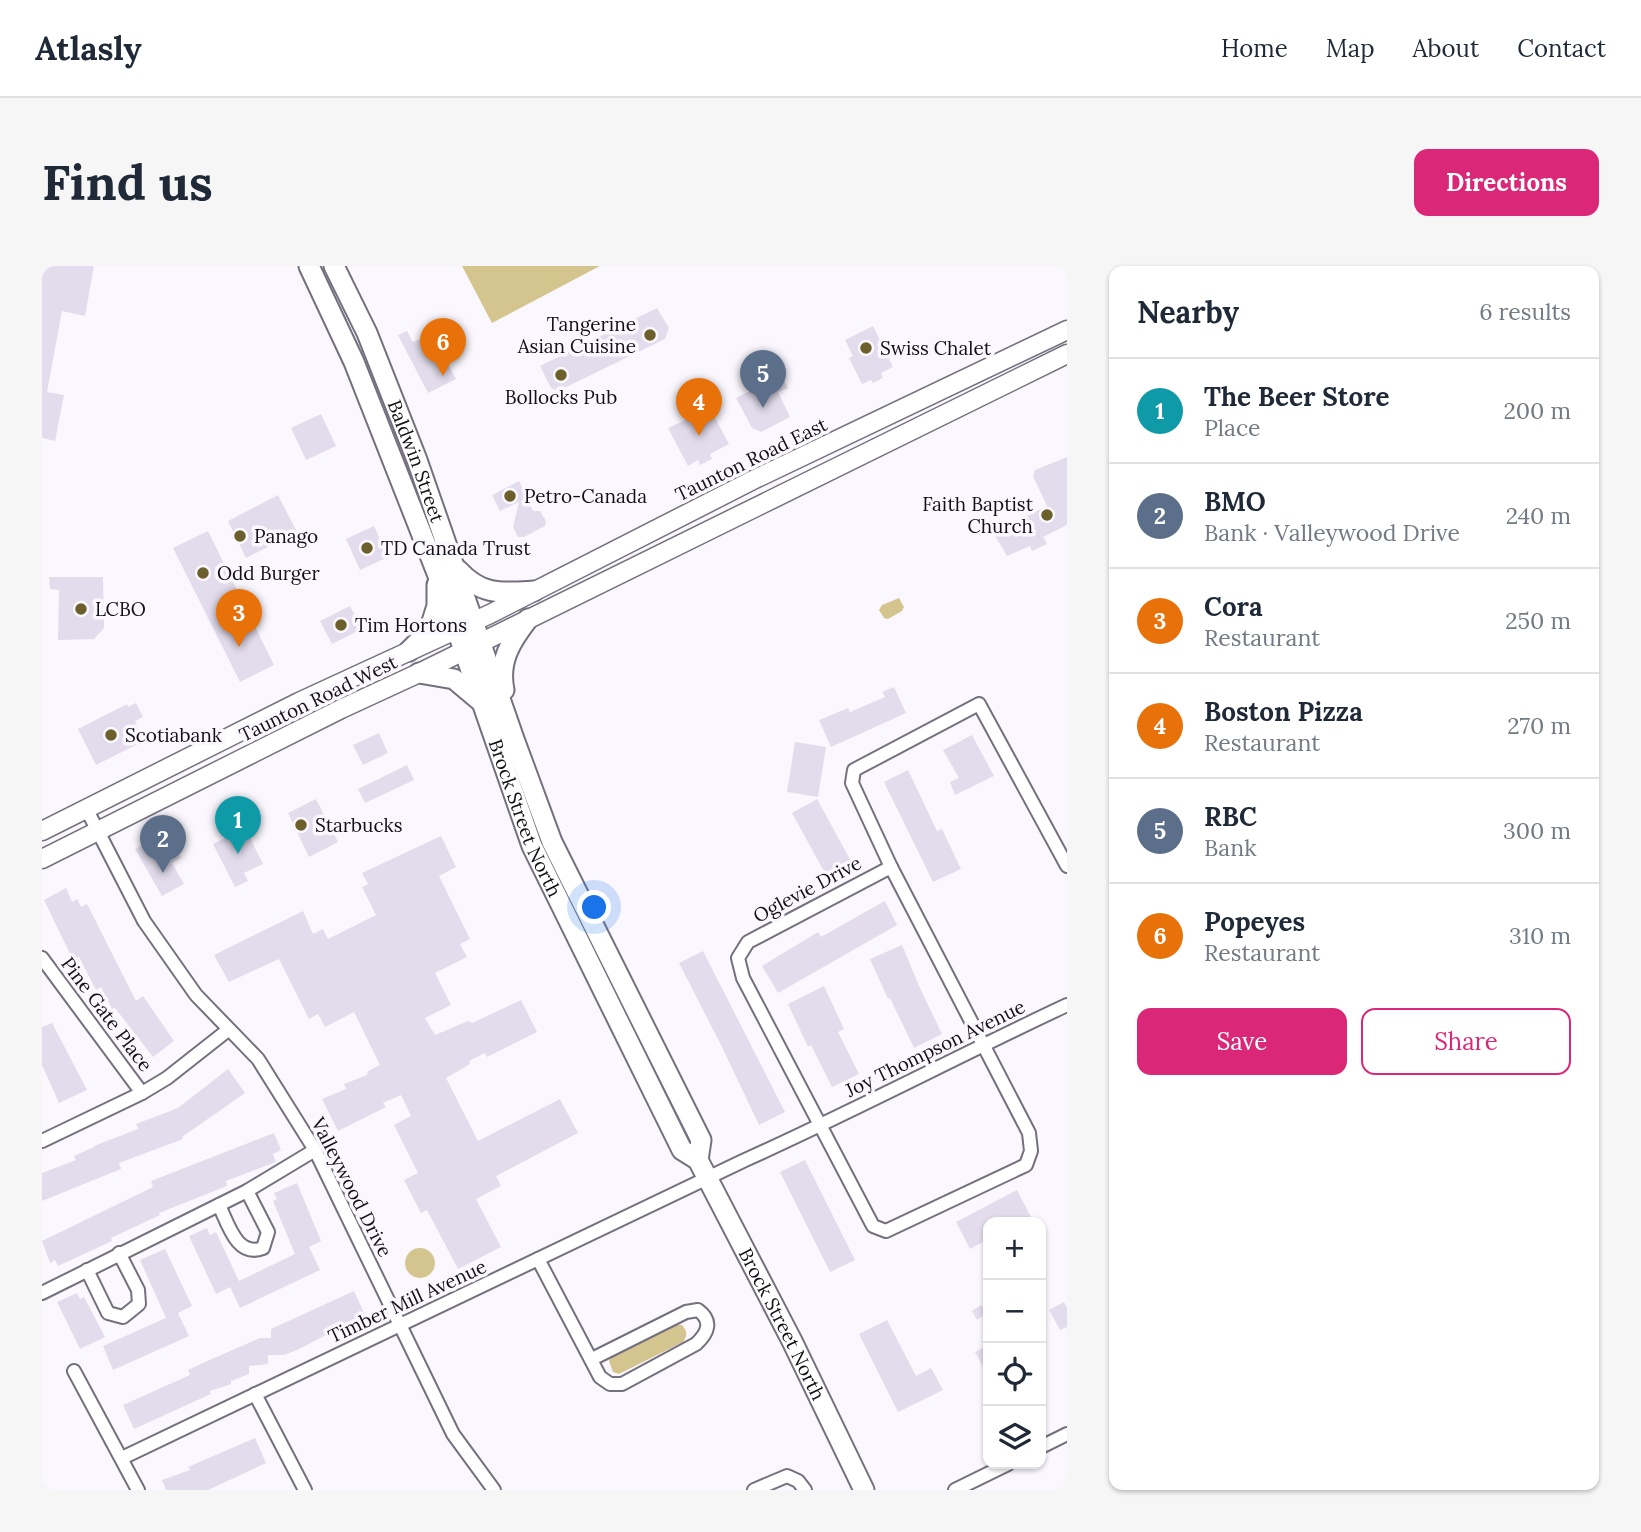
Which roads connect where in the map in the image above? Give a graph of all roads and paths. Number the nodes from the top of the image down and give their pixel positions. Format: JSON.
{"nodes":[{"id":1,"x":309,"y":266,"type":"edge"},
{"id":2,"x":334,"y":266,"type":"edge"},
{"id":3,"x":1067,"y":330,"type":"edge"},
{"id":4,"x":1067,"y":354,"type":"edge"},
{"id":5,"x":446,"y":570,"type":"junction"},
{"id":6,"x":534,"y":591,"type":"junction"},
{"id":7,"x":528,"y":619,"type":"junction"},
{"id":8,"x":475,"y":621,"type":"junction"},
{"id":9,"x":455,"y":629,"type":"junction"},
{"id":10,"x":482,"y":642,"type":"junction"},
{"id":11,"x":409,"y":651,"type":"junction"},
{"id":12,"x":463,"y":651,"type":"junction"},
{"id":13,"x":419,"y":673,"type":"junction"},
{"id":14,"x":481,"y":702,"type":"junction"},
{"id":15,"x":514,"y":739,"type":"junction"},
{"id":16,"x":87,"y":810,"type":"junction"},
{"id":17,"x":42,"y":831,"type":"edge"},
{"id":18,"x":97,"y":833,"type":"junction"},
{"id":19,"x":1061,"y":840,"type":"edge"},
{"id":20,"x":42,"y":859,"type":"edge"},
{"id":21,"x":1067,"y":866,"type":"edge"},
{"id":22,"x":891,"y":867,"type":"junction"},
{"id":23,"x":42,"y":958,"type":"edge"},
{"id":24,"x":1067,"y":1005,"type":"edge"},
{"id":25,"x":228,"y":1030,"type":"junction"},
{"id":26,"x":983,"y":1044,"type":"junction"},
{"id":27,"x":142,"y":1093,"type":"junction"},
{"id":28,"x":820,"y":1126,"type":"junction"},
{"id":29,"x":42,"y":1141,"type":"edge"},
{"id":30,"x":315,"y":1150,"type":"junction"},
{"id":31,"x":698,"y":1160,"type":"junction"},
{"id":32,"x":708,"y":1179,"type":"junction"},
{"id":33,"x":247,"y":1191,"type":"junction"},
{"id":34,"x":219,"y":1205,"type":"junction"},
{"id":35,"x":119,"y":1253,"type":"junction"},
{"id":36,"x":538,"y":1259,"type":"junction"},
{"id":37,"x":87,"y":1270,"type":"junction"},
{"id":38,"x":42,"y":1293,"type":"edge"},
{"id":39,"x":399,"y":1326,"type":"junction"},
{"id":40,"x":592,"y":1359,"type":"junction"},
{"id":41,"x":74,"y":1371,"type":"dead end"},
{"id":42,"x":255,"y":1394,"type":"junction"},
{"id":43,"x":1067,"y":1434,"type":"edge"},
{"id":44,"x":1046,"y":1444,"type":"edge"},
{"id":45,"x":122,"y":1458,"type":"junction"},
{"id":46,"x":998,"y":1469,"type":"edge"},
{"id":47,"x":138,"y":1490,"type":"edge"},
{"id":48,"x":305,"y":1490,"type":"edge"},
{"id":49,"x":494,"y":1490,"type":"edge"},
{"id":50,"x":754,"y":1490,"type":"edge"},
{"id":51,"x":805,"y":1490,"type":"edge"},
{"id":52,"x":864,"y":1490,"type":"edge"},
{"id":53,"x":955,"y":1490,"type":"edge"}],
"edges":[{"from":1,"to":5,"type":"main road","name":"Baldwin Street"},
{"from":2,"to":5,"type":"main road","name":"Baldwin Street"},
{"from":3,"to":6,"type":"main road","name":"Taunton Road East"},
{"from":4,"to":7,"type":"main road"},
{"from":5,"to":6,"type":"main road"},
{"from":5,"to":8,"type":"main road","name":"Baldwin Street"},
{"from":5,"to":9,"type":"main road","name":"Baldwin Street"},
{"from":5,"to":11,"type":"main road"},
{"from":6,"to":8,"type":"main road","name":"Taunton Road East"},
{"from":7,"to":10,"type":"main road"},
{"from":7,"to":15,"type":"main road"},
{"from":8,"to":9,"type":"main road","name":"Taunton Road East"},
{"from":8,"to":10,"type":"main road","name":"Baldwin Street"},
{"from":9,"to":11,"type":"main road","name":"Taunton Road West"},
{"from":9,"to":12,"type":"main road","name":"Baldwin Street"},
{"from":10,"to":12,"type":"main road"},
{"from":10,"to":15,"type":"main road","name":"Baldwin Street"},
{"from":11,"to":16,"type":"main road","name":"Taunton Road West"},
{"from":12,"to":13,"type":"main road","name":"Taunton Road West"},
{"from":12,"to":14,"type":"main road","name":"Brock Street North"},
{"from":13,"to":14,"type":"main road"},
{"from":13,"to":18,"type":"main road","name":"Taunton Road West"},
{"from":14,"to":31,"type":"main road","name":"Brock Street North"},
{"from":15,"to":31,"type":"main road","name":"Brock Street North"},
{"from":16,"to":17,"type":"main road","name":"Taunton Road West"},
{"from":16,"to":18,"type":"street","name":"Valleywood Drive"},
{"from":18,"to":20,"type":"main road","name":"Taunton Road West"},
{"from":18,"to":25,"type":"street","name":"Valleywood Drive"},
{"from":19,"to":21,"type":"street"},
{"from":19,"to":22,"type":"street"},
{"from":22,"to":26,"type":"street","name":"Oglevie Drive"},
{"from":22,"to":28,"type":"street","name":"Oglevie Drive"},
{"from":23,"to":27,"type":"street","name":"Pine Gate Place"},
{"from":24,"to":26,"type":"street","name":"Joy Thompson Avenue"},
{"from":25,"to":27,"type":"street","name":"Pine Gate Place"},
{"from":25,"to":30,"type":"street","name":"Valleywood Drive"},
{"from":26,"to":28,"type":"street","name":"Joy Thompson Avenue"},
{"from":26,"to":28,"type":"street","name":"Oglevie Drive"},
{"from":27,"to":29,"type":"street","name":"Pine Gate Place"},
{"from":28,"to":32,"type":"street","name":"Joy Thompson Avenue"},
{"from":30,"to":33,"type":"street"},
{"from":30,"to":39,"type":"street","name":"Valleywood Drive"},
{"from":31,"to":32,"type":"main road","name":"Brock Street North"},
{"from":32,"to":36,"type":"street","name":"Timber Mill Avenue"},
{"from":32,"to":52,"type":"main road","name":"Brock Street North"},
{"from":33,"to":34,"type":"street"},
{"from":33,"to":34,"type":"street"},
{"from":34,"to":35,"type":"street"},
{"from":35,"to":37,"type":"street"},
{"from":35,"to":37,"type":"street"},
{"from":36,"to":39,"type":"street","name":"Timber Mill Avenue"},
{"from":36,"to":40,"type":"street"},
{"from":37,"to":38,"type":"street"},
{"from":39,"to":42,"type":"street","name":"Timber Mill Avenue"},
{"from":39,"to":49,"type":"street","name":"Valleywood Drive"},
{"from":40,"to":40,"type":"street"},
{"from":41,"to":45,"type":"street"},
{"from":42,"to":45,"type":"street","name":"Timber Mill Avenue"},
{"from":42,"to":48,"type":"street"},
{"from":43,"to":44,"type":"street"},
{"from":45,"to":47,"type":"street"},
{"from":46,"to":53,"type":"street"},
{"from":50,"to":51,"type":"street"}]}
